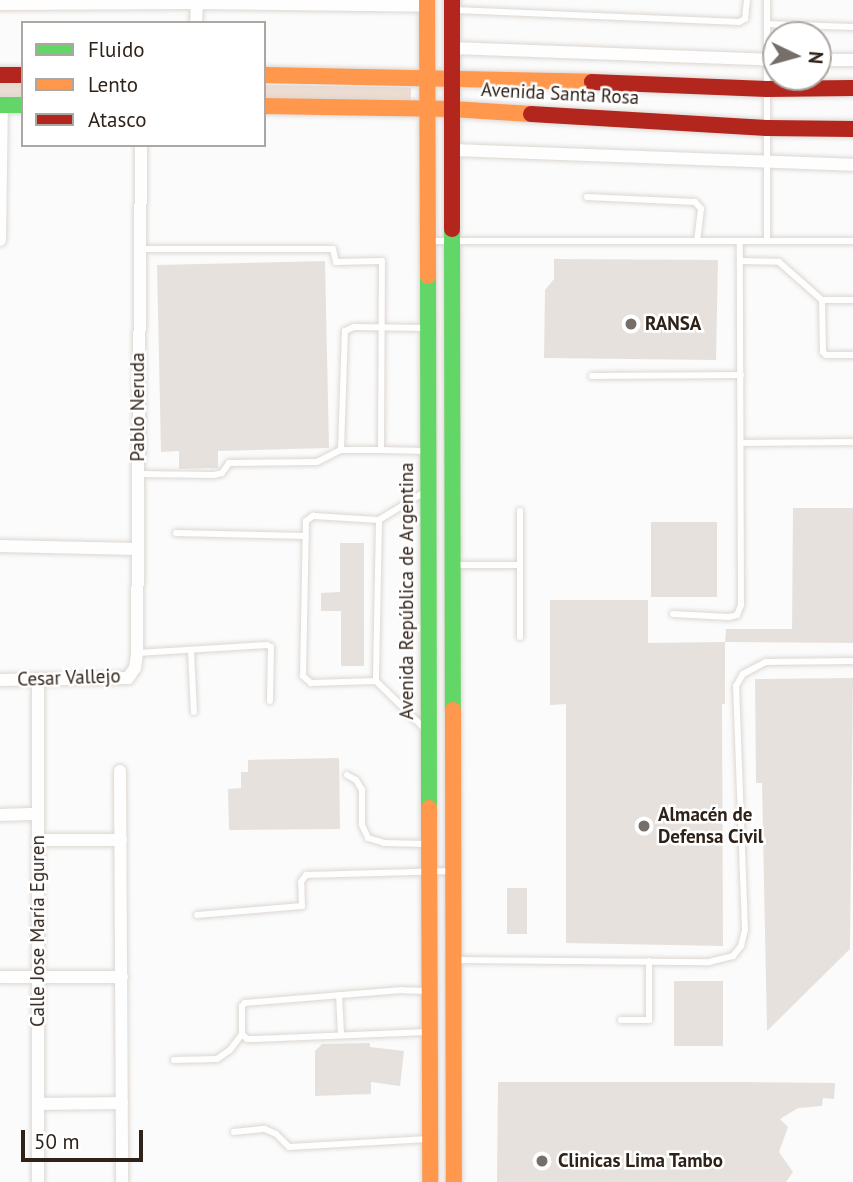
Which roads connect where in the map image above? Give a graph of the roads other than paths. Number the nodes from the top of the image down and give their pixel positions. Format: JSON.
{"nodes":[{"id":1,"x":747,"y":0,"type":"edge"},
{"id":2,"x":767,"y":0,"type":"edge"},
{"id":3,"x":221,"y":1,"type":"edge"},
{"id":4,"x":197,"y":3,"type":"junction"},
{"id":5,"x":367,"y":3,"type":"edge"},
{"id":6,"x":427,"y":3,"type":"edge"},
{"id":7,"x":0,"y":4,"type":"edge"},
{"id":8,"x":452,"y":5,"type":"edge"},
{"id":9,"x":197,"y":21,"type":"edge"},
{"id":10,"x":767,"y":21,"type":"edge"},
{"id":11,"x":832,"y":26,"type":"edge"},
{"id":12,"x":853,"y":27,"type":"edge"},
{"id":13,"x":452,"y":48,"type":"junction"},
{"id":14,"x":762,"y":60,"type":"edge"},
{"id":15,"x":832,"y":60,"type":"edge"},
{"id":16,"x":853,"y":60,"type":"edge"},
{"id":17,"x":0,"y":75,"type":"edge"},
{"id":18,"x":21,"y":75,"type":"edge"},
{"id":19,"x":266,"y":75,"type":"edge"},
{"id":20,"x":427,"y":76,"type":"junction"},
{"id":21,"x":452,"y":77,"type":"junction"},
{"id":22,"x":832,"y":88,"type":"edge"},
{"id":23,"x":853,"y":88,"type":"edge"},
{"id":24,"x":762,"y":89,"type":"edge"},
{"id":25,"x":767,"y":91,"type":"edge"},
{"id":26,"x":1,"y":105,"type":"edge"},
{"id":27,"x":21,"y":105,"type":"edge"},
{"id":28,"x":266,"y":106,"type":"edge"},
{"id":29,"x":427,"y":108,"type":"junction"},
{"id":30,"x":452,"y":109,"type":"junction"},
{"id":31,"x":767,"y":128,"type":"junction"},
{"id":32,"x":853,"y":129,"type":"edge"},
{"id":33,"x":141,"y":147,"type":"edge"},
{"id":34,"x":452,"y":150,"type":"junction"},
{"id":35,"x":767,"y":164,"type":"junction"},
{"id":36,"x":853,"y":165,"type":"edge"},
{"id":37,"x":587,"y":197,"type":"dead end"},
{"id":38,"x":0,"y":240,"type":"edge"},
{"id":39,"x":427,"y":241,"type":"junction"},
{"id":40,"x":452,"y":241,"type":"junction"},
{"id":41,"x":697,"y":241,"type":"junction"},
{"id":42,"x":740,"y":241,"type":"junction"},
{"id":43,"x":767,"y":241,"type":"junction"},
{"id":44,"x":853,"y":241,"type":"edge"},
{"id":45,"x":138,"y":249,"type":"junction"},
{"id":46,"x":740,"y":261,"type":"junction"},
{"id":47,"x":822,"y":300,"type":"junction"},
{"id":48,"x":853,"y":300,"type":"edge"},
{"id":49,"x":381,"y":328,"type":"junction"},
{"id":50,"x":428,"y":328,"type":"junction"},
{"id":51,"x":853,"y":355,"type":"edge"},
{"id":52,"x":740,"y":375,"type":"junction"},
{"id":53,"x":592,"y":376,"type":"dead end"},
{"id":54,"x":853,"y":442,"type":"edge"},
{"id":55,"x":741,"y":443,"type":"junction"},
{"id":56,"x":341,"y":450,"type":"junction"},
{"id":57,"x":382,"y":450,"type":"junction"},
{"id":58,"x":428,"y":451,"type":"junction"},
{"id":59,"x":138,"y":474,"type":"junction"},
{"id":60,"x":428,"y":490,"type":"junction"},
{"id":61,"x":520,"y":511,"type":"dead end"},
{"id":62,"x":379,"y":520,"type":"junction"},
{"id":63,"x":176,"y":533,"type":"dead end"},
{"id":64,"x":306,"y":536,"type":"junction"},
{"id":65,"x":0,"y":546,"type":"edge"},
{"id":66,"x":137,"y":548,"type":"junction"},
{"id":67,"x":453,"y":565,"type":"junction"},
{"id":68,"x":520,"y":565,"type":"junction"},
{"id":69,"x":673,"y":614,"type":"dead end"},
{"id":70,"x":520,"y":637,"type":"dead end"},
{"id":71,"x":191,"y":651,"type":"junction"},
{"id":72,"x":138,"y":653,"type":"junction"},
{"id":73,"x":853,"y":661,"type":"edge"},
{"id":74,"x":135,"y":668,"type":"joint"},
{"id":75,"x":0,"y":680,"type":"edge"},
{"id":76,"x":38,"y":680,"type":"junction"},
{"id":77,"x":376,"y":681,"type":"junction"},
{"id":78,"x":270,"y":701,"type":"dead end"},
{"id":79,"x":194,"y":712,"type":"dead end"},
{"id":80,"x":429,"y":733,"type":"junction"},
{"id":81,"x":120,"y":771,"type":"dead end"},
{"id":82,"x":347,"y":775,"type":"dead end"},
{"id":83,"x":0,"y":814,"type":"edge"},
{"id":84,"x":38,"y":814,"type":"junction"},
{"id":85,"x":38,"y":840,"type":"junction"},
{"id":86,"x":121,"y":840,"type":"junction"},
{"id":87,"x":429,"y":844,"type":"junction"},
{"id":88,"x":429,"y":871,"type":"junction"},
{"id":89,"x":453,"y":871,"type":"junction"},
{"id":90,"x":197,"y":915,"type":"dead end"},
{"id":91,"x":453,"y":960,"type":"junction"},
{"id":92,"x":649,"y":961,"type":"junction"},
{"id":93,"x":0,"y":977,"type":"edge"},
{"id":94,"x":38,"y":977,"type":"junction"},
{"id":95,"x":122,"y":977,"type":"junction"},
{"id":96,"x":429,"y":991,"type":"junction"},
{"id":97,"x":339,"y":995,"type":"junction"},
{"id":98,"x":621,"y":1020,"type":"dead end"},
{"id":99,"x":429,"y":1032,"type":"junction"},
{"id":100,"x":242,"y":1034,"type":"junction"},
{"id":101,"x":341,"y":1035,"type":"junction"},
{"id":102,"x":174,"y":1060,"type":"dead end"},
{"id":103,"x":122,"y":1103,"type":"junction"},
{"id":104,"x":38,"y":1104,"type":"junction"},
{"id":105,"x":234,"y":1132,"type":"dead end"},
{"id":106,"x":430,"y":1139,"type":"junction"},
{"id":107,"x":38,"y":1182,"type":"edge"},
{"id":108,"x":122,"y":1182,"type":"edge"},
{"id":109,"x":430,"y":1182,"type":"edge"},
{"id":110,"x":454,"y":1182,"type":"edge"}],
"edges":[{"from":1,"to":8,"type":"lane"},
{"from":2,"to":10,"type":"lane"},
{"from":3,"to":4,"type":"street"},
{"from":3,"to":5,"type":"street"},
{"from":4,"to":7,"type":"street"},
{"from":4,"to":9,"type":"street"},
{"from":5,"to":6,"type":"street"},
{"from":6,"to":20,"type":"main road","name":"Avenida República de Argentina"},
{"from":8,"to":13,"type":"main road"},
{"from":11,"to":12,"type":"lane"},
{"from":13,"to":14,"type":"street"},
{"from":13,"to":21,"type":"main road"},
{"from":15,"to":16,"type":"street"},
{"from":17,"to":18,"type":"main road"},
{"from":19,"to":20,"type":"main road","name":"Avenida Santa Rosa"},
{"from":20,"to":21,"type":"main road","name":"Avenida Santa Rosa"},
{"from":20,"to":29,"type":"main road","name":"Avenida República de Argentina"},
{"from":21,"to":24,"type":"main road","name":"Avenida Santa Rosa"},
{"from":21,"to":30,"type":"main road"},
{"from":22,"to":23,"type":"main road","name":"Avenida Santa Rosa"},
{"from":25,"to":31,"type":"lane"},
{"from":26,"to":27,"type":"main road"},
{"from":26,"to":38,"type":"street"},
{"from":28,"to":29,"type":"main road","name":"Avenida Santa Rosa"},
{"from":29,"to":30,"type":"main road","name":"Avenida Santa Rosa"},
{"from":29,"to":39,"type":"main road","name":"Avenida República de Argentina"},
{"from":30,"to":31,"type":"main road","name":"Avenida Santa Rosa"},
{"from":30,"to":34,"type":"main road"},
{"from":31,"to":32,"type":"main road","name":"Avenida Santa Rosa"},
{"from":31,"to":35,"type":"lane"},
{"from":33,"to":45,"type":"street","name":"Pablo Neruda"},
{"from":34,"to":35,"type":"street"},
{"from":34,"to":40,"type":"main road"},
{"from":35,"to":36,"type":"street"},
{"from":35,"to":43,"type":"lane"},
{"from":37,"to":41,"type":"lane"},
{"from":39,"to":40,"type":"lane"},
{"from":39,"to":50,"type":"main road","name":"Avenida República de Argentina"},
{"from":40,"to":41,"type":"lane"},
{"from":40,"to":67,"type":"main road"},
{"from":41,"to":42,"type":"lane"},
{"from":42,"to":43,"type":"lane"},
{"from":42,"to":46,"type":"lane"},
{"from":43,"to":44,"type":"lane"},
{"from":45,"to":49,"type":"lane"},
{"from":45,"to":59,"type":"street","name":"Pablo Neruda"},
{"from":46,"to":47,"type":"lane"},
{"from":46,"to":52,"type":"lane"},
{"from":47,"to":48,"type":"lane"},
{"from":47,"to":51,"type":"lane"},
{"from":49,"to":50,"type":"lane"},
{"from":49,"to":56,"type":"lane"},
{"from":49,"to":57,"type":"lane"},
{"from":50,"to":58,"type":"main road","name":"Avenida República de Argentina"},
{"from":52,"to":53,"type":"lane"},
{"from":52,"to":55,"type":"lane"},
{"from":54,"to":55,"type":"lane"},
{"from":55,"to":69,"type":"lane"},
{"from":56,"to":57,"type":"lane"},
{"from":56,"to":59,"type":"lane"},
{"from":57,"to":58,"type":"lane"},
{"from":58,"to":60,"type":"main road","name":"Avenida República de Argentina"},
{"from":59,"to":66,"type":"street","name":"Pablo Neruda"},
{"from":60,"to":62,"type":"lane"},
{"from":60,"to":80,"type":"main road","name":"Avenida República de Argentina"},
{"from":61,"to":68,"type":"lane"},
{"from":62,"to":64,"type":"lane"},
{"from":62,"to":77,"type":"lane"},
{"from":63,"to":64,"type":"lane"},
{"from":64,"to":77,"type":"lane"},
{"from":65,"to":66,"type":"street"},
{"from":66,"to":72,"type":"street","name":"Pablo Neruda"},
{"from":67,"to":68,"type":"lane"},
{"from":67,"to":89,"type":"main road"},
{"from":68,"to":70,"type":"lane"},
{"from":71,"to":72,"type":"lane"},
{"from":71,"to":78,"type":"lane"},
{"from":71,"to":79,"type":"lane"},
{"from":72,"to":74,"type":"street","name":"Pablo Neruda"},
{"from":73,"to":92,"type":"lane"},
{"from":74,"to":76,"type":"street","name":"Cesar Vallejo"},
{"from":75,"to":76,"type":"street","name":"Cesar Vallejo"},
{"from":76,"to":84,"type":"street","name":"Calle Jose María Eguren"},
{"from":77,"to":80,"type":"lane"},
{"from":80,"to":87,"type":"main road","name":"Avenida República de Argentina"},
{"from":81,"to":86,"type":"street"},
{"from":82,"to":87,"type":"lane"},
{"from":83,"to":84,"type":"street"},
{"from":84,"to":85,"type":"street","name":"Calle Jose María Eguren"},
{"from":85,"to":86,"type":"street"},
{"from":85,"to":94,"type":"street","name":"Calle Jose María Eguren"},
{"from":86,"to":95,"type":"street"},
{"from":87,"to":88,"type":"main road","name":"Avenida República de Argentina"},
{"from":88,"to":89,"type":"lane"},
{"from":88,"to":90,"type":"lane"},
{"from":88,"to":96,"type":"main road","name":"Avenida República de Argentina"},
{"from":89,"to":91,"type":"main road"},
{"from":91,"to":92,"type":"lane"},
{"from":91,"to":110,"type":"main road"},
{"from":92,"to":98,"type":"lane"},
{"from":93,"to":94,"type":"street"},
{"from":94,"to":95,"type":"street"},
{"from":94,"to":104,"type":"street","name":"Calle Jose María Eguren"},
{"from":95,"to":103,"type":"street"},
{"from":96,"to":97,"type":"lane"},
{"from":96,"to":99,"type":"main road","name":"Avenida República de Argentina"},
{"from":97,"to":100,"type":"lane"},
{"from":97,"to":101,"type":"lane"},
{"from":99,"to":101,"type":"lane"},
{"from":99,"to":106,"type":"main road","name":"Avenida República de Argentina"},
{"from":100,"to":101,"type":"lane"},
{"from":100,"to":102,"type":"lane"},
{"from":103,"to":104,"type":"street"},
{"from":103,"to":108,"type":"street"},
{"from":104,"to":107,"type":"street","name":"Calle Jose María Eguren"},
{"from":105,"to":106,"type":"lane"},
{"from":106,"to":109,"type":"main road","name":"Avenida República de Argentina"}]}
